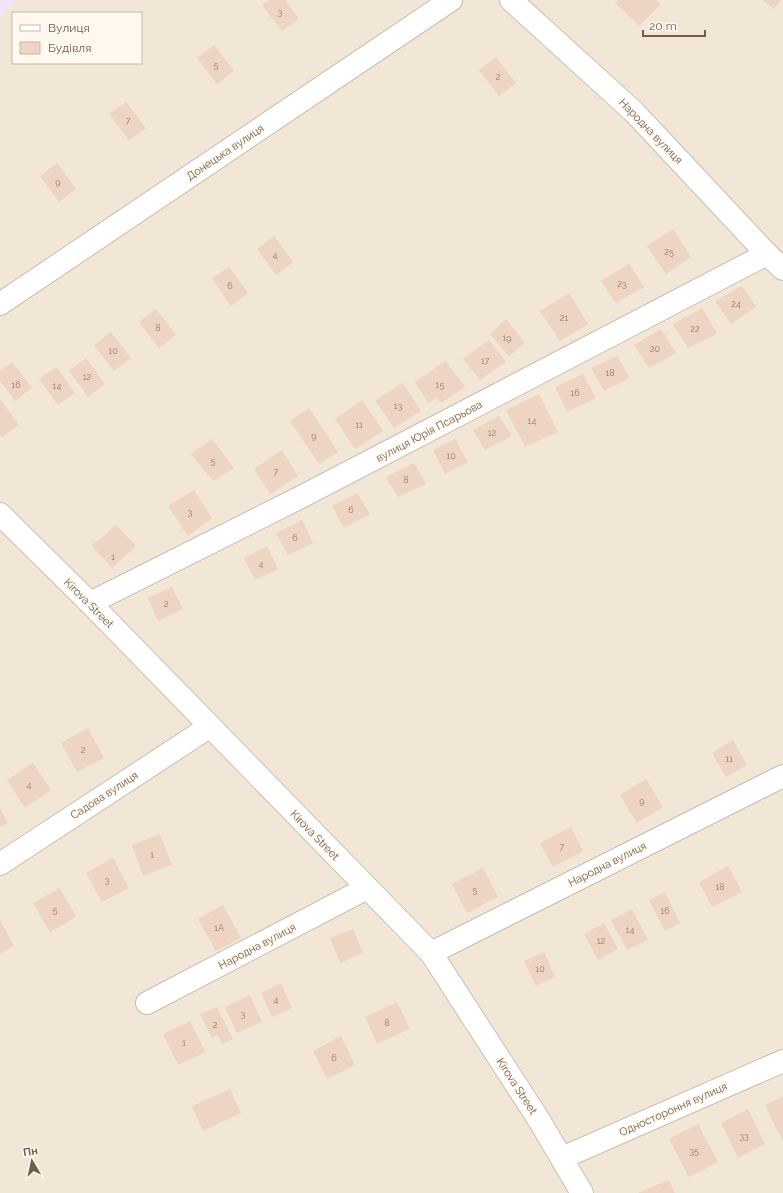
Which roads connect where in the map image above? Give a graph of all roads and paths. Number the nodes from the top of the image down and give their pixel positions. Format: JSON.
{"nodes":[{"id":1,"x":451,"y":0,"type":"edge"},
{"id":2,"x":512,"y":0,"type":"edge"},
{"id":3,"x":767,"y":254,"type":"junction"},
{"id":4,"x":783,"y":269,"type":"edge"},
{"id":5,"x":0,"y":304,"type":"edge"},
{"id":6,"x":0,"y":514,"type":"edge"},
{"id":7,"x":90,"y":603,"type":"junction"},
{"id":8,"x":209,"y":727,"type":"junction"},
{"id":9,"x":783,"y":776,"type":"edge"},
{"id":10,"x":0,"y":864,"type":"edge"},
{"id":11,"x":367,"y":888,"type":"junction"},
{"id":12,"x":431,"y":953,"type":"junction"},
{"id":13,"x":147,"y":1004,"type":"dead end"},
{"id":14,"x":783,"y":1061,"type":"edge"},
{"id":15,"x":562,"y":1158,"type":"junction"},
{"id":16,"x":582,"y":1193,"type":"edge"}],
"edges":[{"from":1,"to":5,"type":"street","name":"Донецька вулиця"},
{"from":2,"to":3,"type":"street","name":"Народна вулиця"},
{"from":3,"to":4,"type":"street","name":"Народна вулиця"},
{"from":3,"to":7,"type":"street","name":"вулиця Юрія Псарьова"},
{"from":6,"to":7,"type":"street","name":"Kirova Street"},
{"from":7,"to":8,"type":"street","name":"Kirova Street"},
{"from":8,"to":10,"type":"street","name":"Садова вулиця"},
{"from":8,"to":11,"type":"street","name":"Kirova Street"},
{"from":9,"to":12,"type":"street"},
{"from":11,"to":12,"type":"street","name":"Kirova Street"},
{"from":11,"to":13,"type":"street","name":"Народна вулиця"},
{"from":12,"to":15,"type":"street","name":"Kirova Street"},
{"from":14,"to":15,"type":"street","name":"Одностороння вулиця"},
{"from":15,"to":16,"type":"street","name":"Kirova Street"}]}
